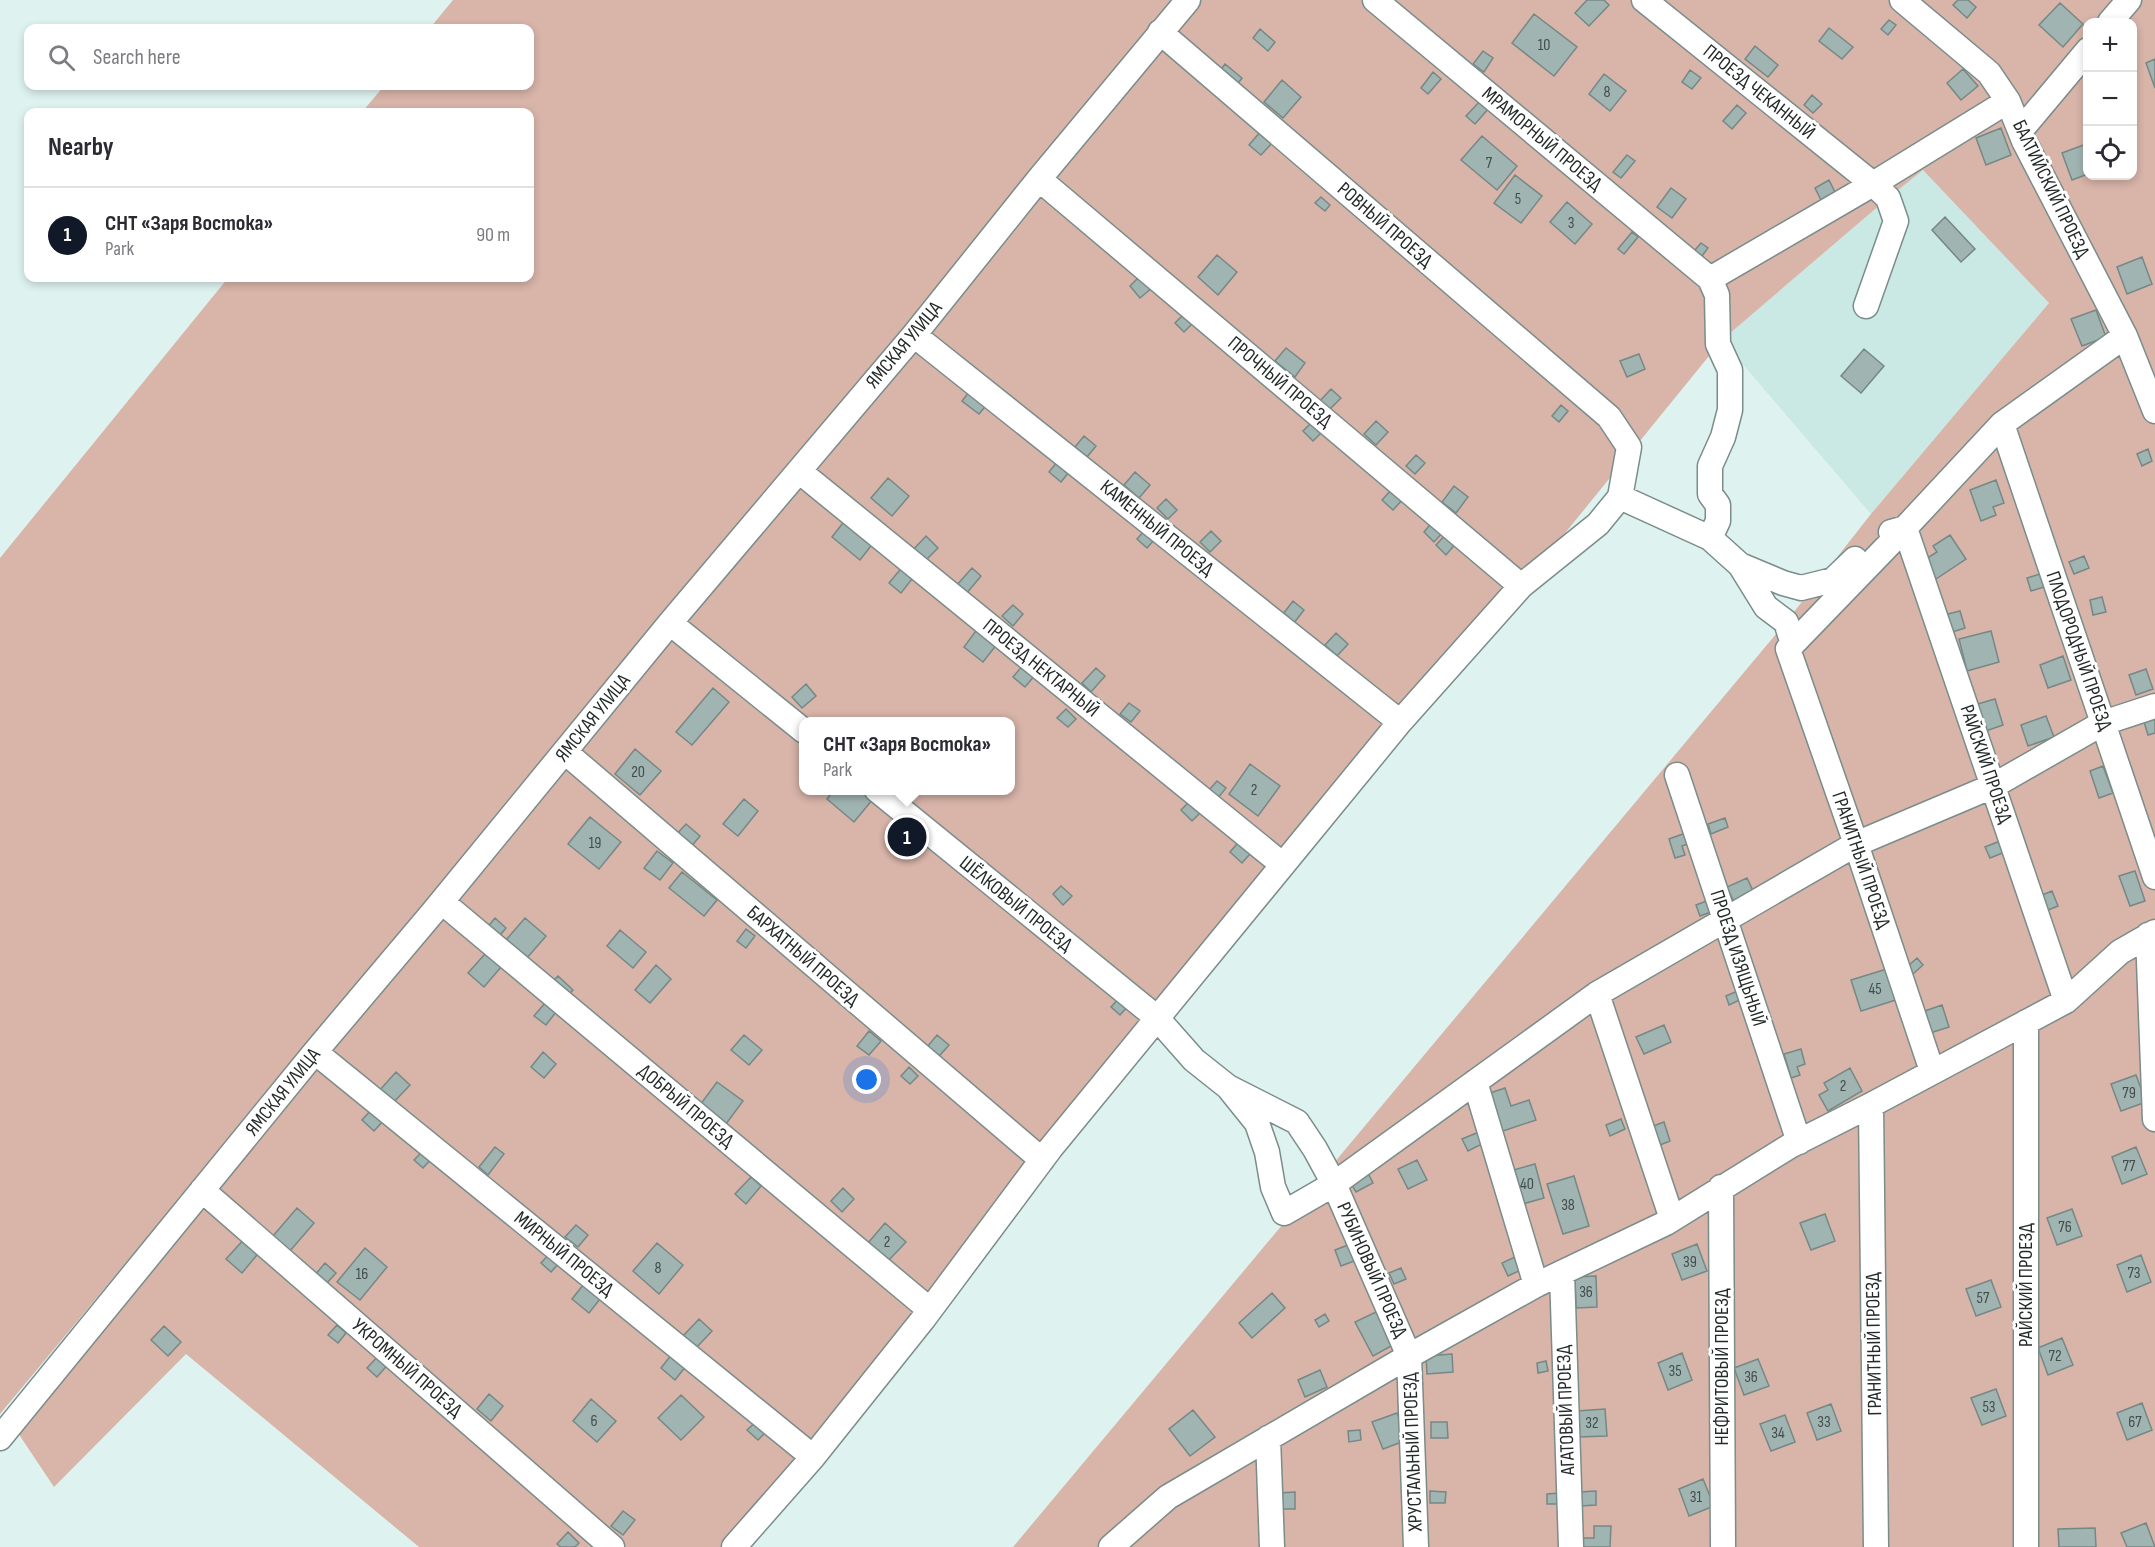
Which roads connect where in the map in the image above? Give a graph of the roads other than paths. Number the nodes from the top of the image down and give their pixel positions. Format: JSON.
{"nodes":[{"id":1,"x":1188,"y":0,"type":"edge"},
{"id":2,"x":1375,"y":0,"type":"edge"},
{"id":3,"x":1644,"y":0,"type":"edge"},
{"id":4,"x":1902,"y":0,"type":"edge"},
{"id":5,"x":2129,"y":0,"type":"edge"},
{"id":6,"x":2113,"y":18,"type":"edge"},
{"id":7,"x":1160,"y":32,"type":"junction"},
{"id":8,"x":2083,"y":56,"type":"edge"},
{"id":9,"x":2008,"y":101,"type":"junction"},
{"id":10,"x":2021,"y":130,"type":"junction"},
{"id":11,"x":1039,"y":179,"type":"junction"},
{"id":12,"x":1873,"y":184,"type":"junction"},
{"id":13,"x":1710,"y":279,"type":"junction"},
{"id":14,"x":1866,"y":306,"type":"dead end"},
{"id":15,"x":914,"y":335,"type":"junction"},
{"id":16,"x":2125,"y":336,"type":"junction"},
{"id":17,"x":2155,"y":409,"type":"edge"},
{"id":18,"x":2002,"y":424,"type":"junction"},
{"id":19,"x":799,"y":471,"type":"junction"},
{"id":20,"x":1620,"y":497,"type":"junction"},
{"id":21,"x":1905,"y":528,"type":"junction"},
{"id":22,"x":1710,"y":538,"type":"junction"},
{"id":23,"x":1740,"y":565,"type":"junction"},
{"id":24,"x":1521,"y":586,"type":"junction"},
{"id":25,"x":670,"y":623,"type":"junction"},
{"id":26,"x":1790,"y":646,"type":"junction"},
{"id":27,"x":2155,"y":706,"type":"edge"},
{"id":28,"x":1400,"y":722,"type":"junction"},
{"id":29,"x":2103,"y":723,"type":"junction"},
{"id":30,"x":799,"y":727,"type":"edge"},
{"id":31,"x":565,"y":752,"type":"junction"},
{"id":32,"x":1677,"y":775,"type":"dead end"},
{"id":33,"x":1993,"y":786,"type":"junction"},
{"id":34,"x":883,"y":795,"type":"edge"},
{"id":35,"x":1856,"y":844,"type":"junction"},
{"id":36,"x":1283,"y":865,"type":"junction"},
{"id":37,"x":2155,"y":877,"type":"edge"},
{"id":38,"x":442,"y":902,"type":"junction"},
{"id":39,"x":1726,"y":921,"type":"junction"},
{"id":40,"x":2152,"y":934,"type":"edge"},
{"id":41,"x":1597,"y":994,"type":"junction"},
{"id":42,"x":2066,"y":1001,"type":"junction"},
{"id":43,"x":1156,"y":1017,"type":"junction"},
{"id":44,"x":2026,"y":1022,"type":"junction"},
{"id":45,"x":315,"y":1052,"type":"junction"},
{"id":46,"x":1932,"y":1071,"type":"junction"},
{"id":47,"x":1475,"y":1082,"type":"junction"},
{"id":48,"x":1228,"y":1087,"type":"junction"},
{"id":49,"x":1871,"y":1105,"type":"junction"},
{"id":50,"x":2155,"y":1119,"type":"edge"},
{"id":51,"x":1799,"y":1142,"type":"junction"},
{"id":52,"x":1042,"y":1160,"type":"junction"},
{"id":53,"x":1334,"y":1184,"type":"junction"},
{"id":54,"x":1722,"y":1187,"type":"junction"},
{"id":55,"x":202,"y":1190,"type":"junction"},
{"id":56,"x":1672,"y":1219,"type":"junction"},
{"id":57,"x":1562,"y":1274,"type":"junction"},
{"id":58,"x":1536,"y":1286,"type":"junction"},
{"id":59,"x":930,"y":1310,"type":"junction"},
{"id":60,"x":1409,"y":1356,"type":"junction"},
{"id":61,"x":0,"y":1438,"type":"edge"},
{"id":62,"x":1268,"y":1438,"type":"junction"},
{"id":63,"x":813,"y":1457,"type":"junction"},
{"id":64,"x":1118,"y":1544,"type":"edge"},
{"id":65,"x":612,"y":1547,"type":"edge"},
{"id":66,"x":734,"y":1547,"type":"edge"},
{"id":67,"x":1272,"y":1547,"type":"edge"},
{"id":68,"x":1416,"y":1547,"type":"edge"},
{"id":69,"x":1571,"y":1547,"type":"edge"},
{"id":70,"x":1723,"y":1547,"type":"edge"},
{"id":71,"x":1876,"y":1547,"type":"edge"},
{"id":72,"x":2026,"y":1547,"type":"edge"}],
"edges":[{"from":1,"to":7,"type":"street","name":"ЯМСКАЯ УЛИЦА"},
{"from":2,"to":13,"type":"street","name":"МРАМОРНЫЙ ПРОЕЗД"},
{"from":3,"to":12,"type":"street","name":"ПРОЕЗД ЧЕКАННЫЙ"},
{"from":4,"to":9,"type":"street","name":"БАЛТИЙСКИЙ ПРОЕЗД"},
{"from":5,"to":6,"type":"street"},
{"from":7,"to":11,"type":"street","name":"ЯМСКАЯ УЛИЦА"},
{"from":7,"to":20,"type":"street","name":"РОВНЫЙ ПРОЕЗД"},
{"from":8,"to":10,"type":"street"},
{"from":9,"to":10,"type":"street","name":"БАЛТИЙСКИЙ ПРОЕЗД"},
{"from":9,"to":12,"type":"street"},
{"from":10,"to":16,"type":"street","name":"БАЛТИЙСКИЙ ПРОЕЗД"},
{"from":11,"to":15,"type":"street","name":"ЯМСКАЯ УЛИЦА"},
{"from":11,"to":24,"type":"street","name":"ПРОЧНЫЙ ПРОЕЗД"},
{"from":12,"to":13,"type":"street"},
{"from":12,"to":14,"type":"street","name":"ПРОЕЗД ЧЕКАННЫЙ"},
{"from":13,"to":22,"type":"street"},
{"from":15,"to":19,"type":"street","name":"ЯМСКАЯ УЛИЦА"},
{"from":15,"to":28,"type":"street","name":"КАМЕННЫЙ ПРОЕЗД"},
{"from":16,"to":17,"type":"street","name":"БАЛТИЙСКИЙ ПРОЕЗД"},
{"from":16,"to":18,"type":"street"},
{"from":18,"to":21,"type":"street"},
{"from":18,"to":29,"type":"street","name":"ПЛОДОРОДНЫЙ ПРОЕЗД"},
{"from":19,"to":25,"type":"street","name":"ЯМСКАЯ УЛИЦА"},
{"from":19,"to":36,"type":"street","name":"ПРОЕЗД НЕКТАРНЫЙ"},
{"from":20,"to":22,"type":"street"},
{"from":20,"to":24,"type":"street"},
{"from":21,"to":23,"type":"street"},
{"from":21,"to":26,"type":"street"},
{"from":21,"to":33,"type":"street","name":"РАЙСКИЙ ПРОЕЗД"},
{"from":22,"to":23,"type":"street"},
{"from":23,"to":26,"type":"street","name":"ГРАНИТНЫЙ ПРОЕЗД"},
{"from":24,"to":28,"type":"street"},
{"from":25,"to":30,"type":"street"},
{"from":25,"to":31,"type":"street","name":"ЯМСКАЯ УЛИЦА"},
{"from":26,"to":35,"type":"street","name":"ГРАНИТНЫЙ ПРОЕЗД"},
{"from":27,"to":29,"type":"street"},
{"from":28,"to":36,"type":"street"},
{"from":29,"to":33,"type":"street"},
{"from":29,"to":37,"type":"street","name":"ПЛОДОРОДНЫЙ ПРОЕЗД"},
{"from":31,"to":38,"type":"street","name":"ЯМСКАЯ УЛИЦА"},
{"from":31,"to":52,"type":"street","name":"БАРХАТНЫЙ ПРОЕЗД"},
{"from":32,"to":39,"type":"street","name":"ПРОЕЗД ИЗЯЩЬНЫЙ"},
{"from":33,"to":35,"type":"street"},
{"from":33,"to":42,"type":"street","name":"РАЙСКИЙ ПРОЕЗД"},
{"from":34,"to":43,"type":"street","name":"ШЁЛКОВЫЙ ПРОЕЗД"},
{"from":35,"to":39,"type":"street"},
{"from":35,"to":46,"type":"street","name":"ГРАНИТНЫЙ ПРОЕЗД"},
{"from":36,"to":43,"type":"street"},
{"from":38,"to":45,"type":"street","name":"ЯМСКАЯ УЛИЦА"},
{"from":38,"to":59,"type":"street","name":"ДОБРЫЙ ПРОЕЗД"},
{"from":39,"to":41,"type":"street"},
{"from":39,"to":51,"type":"street","name":"ПРОЕЗД ИЗЯЩЬНЫЙ"},
{"from":40,"to":42,"type":"street"},
{"from":40,"to":50,"type":"street"},
{"from":41,"to":47,"type":"street"},
{"from":41,"to":56,"type":"street"},
{"from":42,"to":44,"type":"street"},
{"from":43,"to":48,"type":"street","name":"ШЁЛКОВЫЙ ПРОЕЗД"},
{"from":43,"to":52,"type":"street"},
{"from":44,"to":46,"type":"street"},
{"from":44,"to":72,"type":"street","name":"РАЙСКИЙ ПРОЕЗД"},
{"from":45,"to":55,"type":"street","name":"ЯМСКАЯ УЛИЦА"},
{"from":45,"to":63,"type":"street","name":"МИРНЫЙ ПРОЕЗД"},
{"from":46,"to":49,"type":"street"},
{"from":47,"to":53,"type":"street"},
{"from":47,"to":58,"type":"street"},
{"from":48,"to":53,"type":"street","name":"РУБИНОВЫЙ ПРОЕЗД"},
{"from":48,"to":53,"type":"street"},
{"from":49,"to":51,"type":"street"},
{"from":49,"to":71,"type":"street","name":"ГРАНИТНЫЙ ПРОЕЗД"},
{"from":51,"to":54,"type":"street"},
{"from":52,"to":59,"type":"street"},
{"from":53,"to":60,"type":"street","name":"РУБИНОВЫЙ ПРОЕЗД"},
{"from":54,"to":56,"type":"street"},
{"from":54,"to":70,"type":"street","name":"НЕФРИТОВЫЙ ПРОЕЗД"},
{"from":55,"to":61,"type":"street","name":"ЯМСКАЯ УЛИЦА"},
{"from":55,"to":65,"type":"street","name":"УКРОМНЫЙ ПРОЕЗД"},
{"from":56,"to":57,"type":"street"},
{"from":57,"to":58,"type":"street"},
{"from":57,"to":69,"type":"street","name":"АГАТОВЫЙ ПРОЕЗД"},
{"from":58,"to":60,"type":"street"},
{"from":59,"to":63,"type":"street"},
{"from":60,"to":62,"type":"street"},
{"from":60,"to":68,"type":"street","name":"ХРУСТАЛЬНЫЙ ПРОЕЗД"},
{"from":62,"to":64,"type":"street"},
{"from":62,"to":67,"type":"street"},
{"from":63,"to":66,"type":"street"}]}
